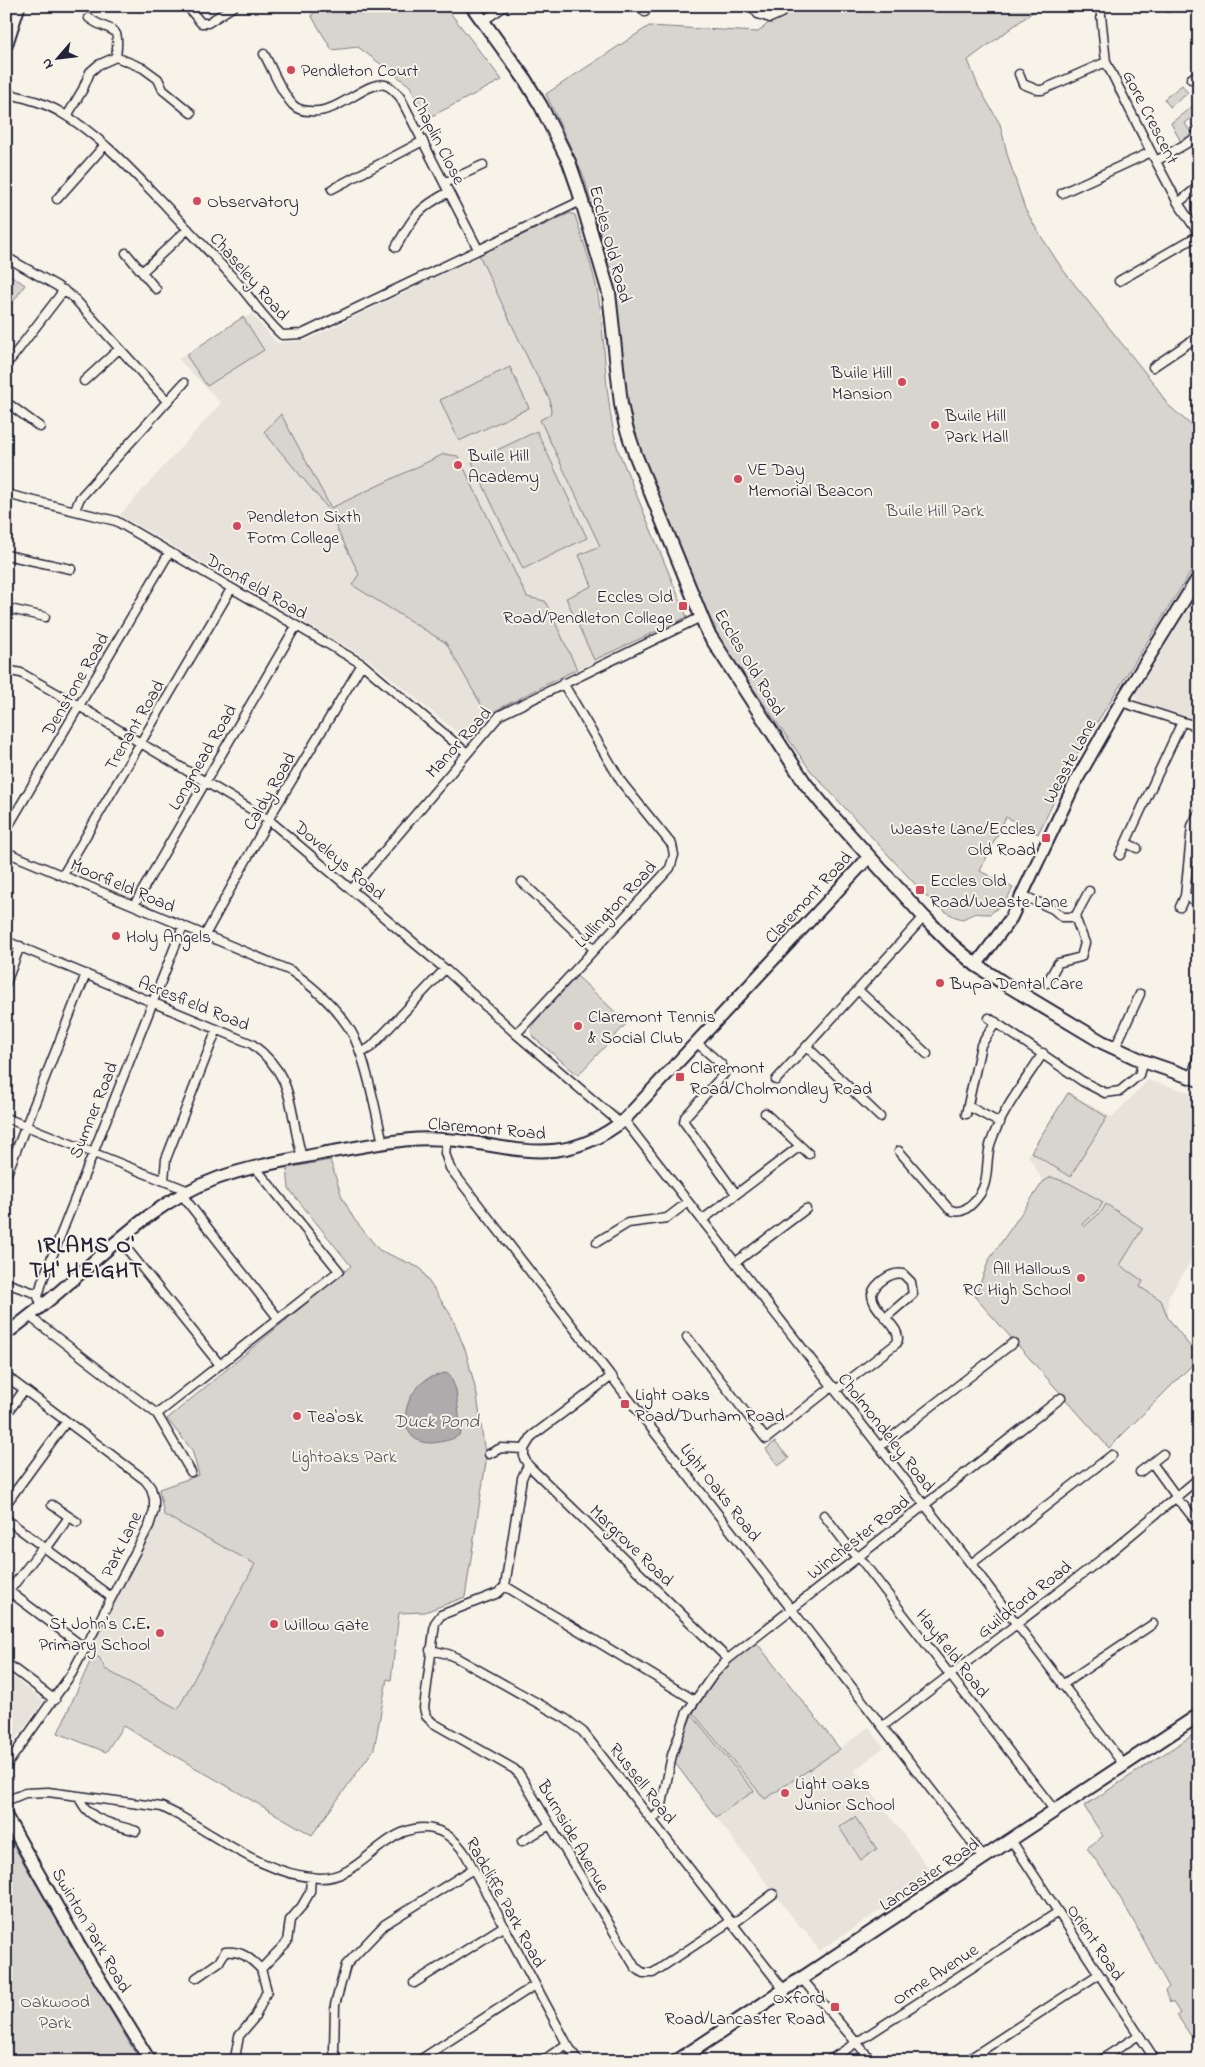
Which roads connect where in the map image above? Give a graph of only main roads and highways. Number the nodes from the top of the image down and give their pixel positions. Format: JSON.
{"nodes":[{"id":1,"x":19,"y":6,"type":"edge"},
{"id":2,"x":472,"y":6,"type":"edge"},
{"id":3,"x":6,"y":46,"type":"edge"},
{"id":4,"x":1199,"y":576,"type":"edge"},
{"id":5,"x":869,"y":857,"type":"junction"},
{"id":6,"x":976,"y":964,"type":"junction"},
{"id":7,"x":1195,"y":1079,"type":"edge"},
{"id":8,"x":6,"y":1334,"type":"edge"},
{"id":9,"x":1199,"y":1715,"type":"edge"},
{"id":10,"x":6,"y":1816,"type":"edge"},
{"id":11,"x":150,"y":2061,"type":"edge"},
{"id":12,"x":677,"y":2061,"type":"edge"}],
"edges":[{"from":1,"to":3,"type":"main road"},
{"from":2,"to":5,"type":"main road","name":"Eccles Old Road"},
{"from":4,"to":6,"type":"main road","name":"Weaste Lane"},
{"from":5,"to":6,"type":"main road","name":"Eccles Old Road"},
{"from":5,"to":8,"type":"main road","name":"Claremont Road"},
{"from":6,"to":7,"type":"main road","name":"Eccles Old Road"},
{"from":9,"to":12,"type":"main road","name":"Lancaster Road"},
{"from":10,"to":11,"type":"main road","name":"Swinton Park Road"}]}
